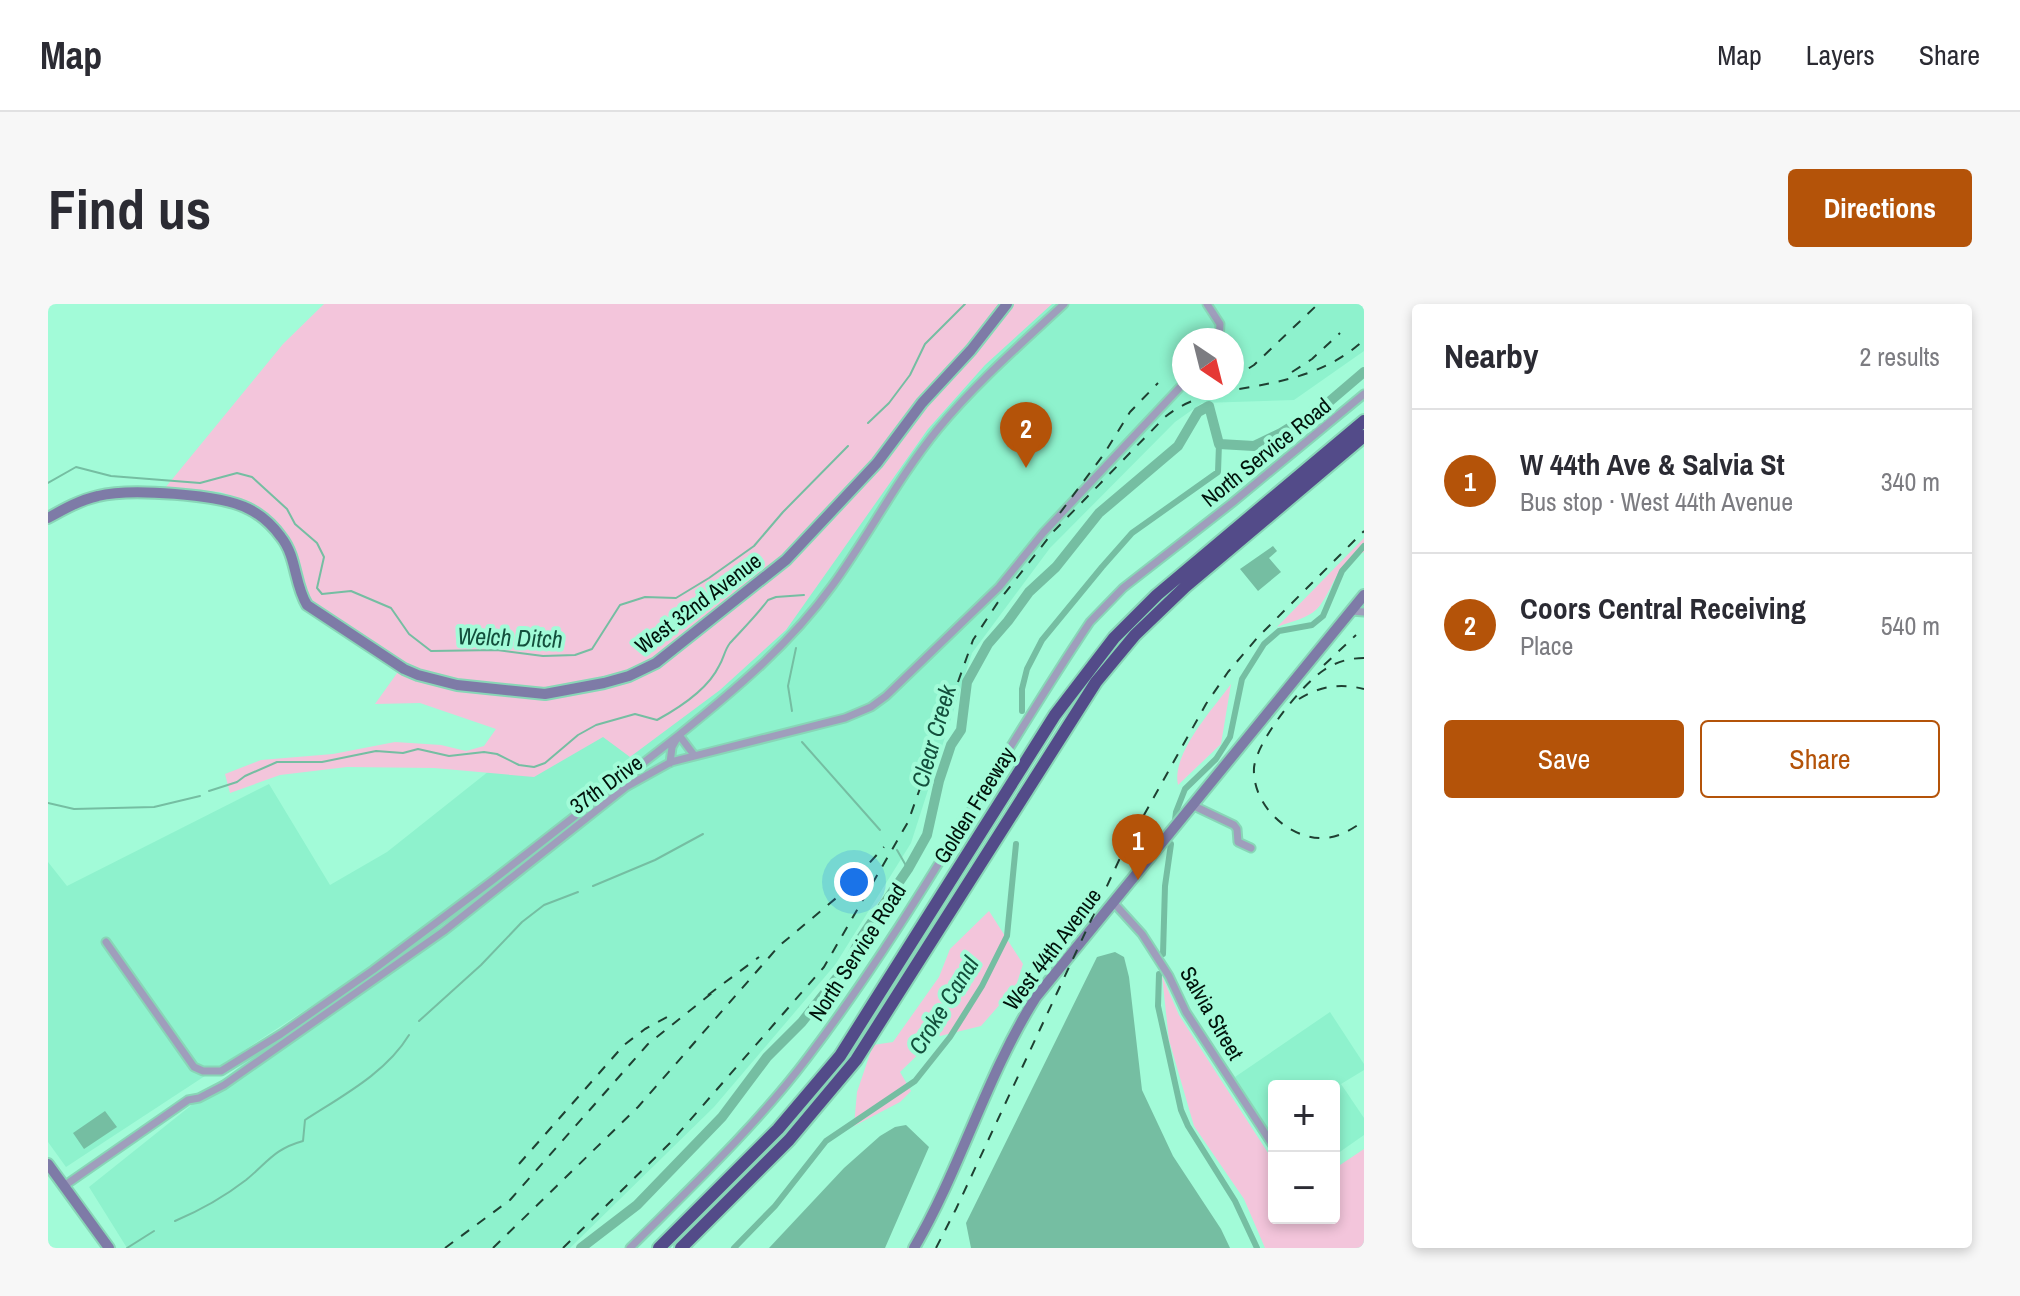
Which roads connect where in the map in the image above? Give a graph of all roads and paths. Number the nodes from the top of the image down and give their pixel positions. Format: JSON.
{"nodes":[{"id":1,"x":1007,"y":304,"type":"edge"},
{"id":2,"x":1064,"y":304,"type":"edge"},
{"id":3,"x":1207,"y":304,"type":"edge"},
{"id":4,"x":1220,"y":328,"type":"edge"},
{"id":5,"x":1364,"y":394,"type":"edge"},
{"id":6,"x":1172,"y":396,"type":"edge"},
{"id":7,"x":1364,"y":421,"type":"edge"},
{"id":8,"x":1364,"y":436,"type":"edge"},
{"id":9,"x":48,"y":518,"type":"edge"},
{"id":10,"x":1364,"y":595,"type":"edge"},
{"id":11,"x":1351,"y":611,"type":"junction"},
{"id":12,"x":1364,"y":612,"type":"edge"},
{"id":13,"x":679,"y":735,"type":"junction"},
{"id":14,"x":694,"y":755,"type":"junction"},
{"id":15,"x":670,"y":763,"type":"junction"},
{"id":16,"x":1194,"y":806,"type":"junction"},
{"id":17,"x":1251,"y":848,"type":"dead end"},
{"id":18,"x":1113,"y":902,"type":"junction"},
{"id":19,"x":106,"y":942,"type":"dead end"},
{"id":20,"x":1268,"y":1138,"type":"edge"},
{"id":21,"x":48,"y":1164,"type":"edge"},
{"id":22,"x":64,"y":1186,"type":"junction"},
{"id":23,"x":919,"y":1246,"type":"edge"},
{"id":24,"x":109,"y":1248,"type":"edge"},
{"id":25,"x":630,"y":1248,"type":"edge"},
{"id":26,"x":659,"y":1248,"type":"edge"},
{"id":27,"x":681,"y":1248,"type":"edge"}],
"edges":[{"from":1,"to":9,"type":"street","name":"West 32nd Avenue"},
{"from":2,"to":13,"type":"street"},
{"from":3,"to":4,"type":"street"},
{"from":5,"to":25,"type":"street","name":"North Service Road"},
{"from":6,"to":14,"type":"street","name":"37th Drive"},
{"from":7,"to":26,"type":"highway","name":"Golden Freeway"},
{"from":8,"to":27,"type":"highway","name":"Golden Freeway"},
{"from":10,"to":11,"type":"street","name":"West 44th Avenue"},
{"from":11,"to":12,"type":"street"},
{"from":11,"to":16,"type":"street","name":"West 44th Avenue"},
{"from":13,"to":14,"type":"street"},
{"from":13,"to":15,"type":"street"},
{"from":13,"to":19,"type":"street"},
{"from":14,"to":15,"type":"street","name":"37th Drive"},
{"from":15,"to":22,"type":"street","name":"37th Drive"},
{"from":16,"to":17,"type":"street"},
{"from":16,"to":18,"type":"street","name":"West 44th Avenue"},
{"from":18,"to":20,"type":"street","name":"Salvia Street"},
{"from":18,"to":23,"type":"street","name":"West 44th Avenue"},
{"from":21,"to":22,"type":"street"},
{"from":22,"to":24,"type":"street"}]}
